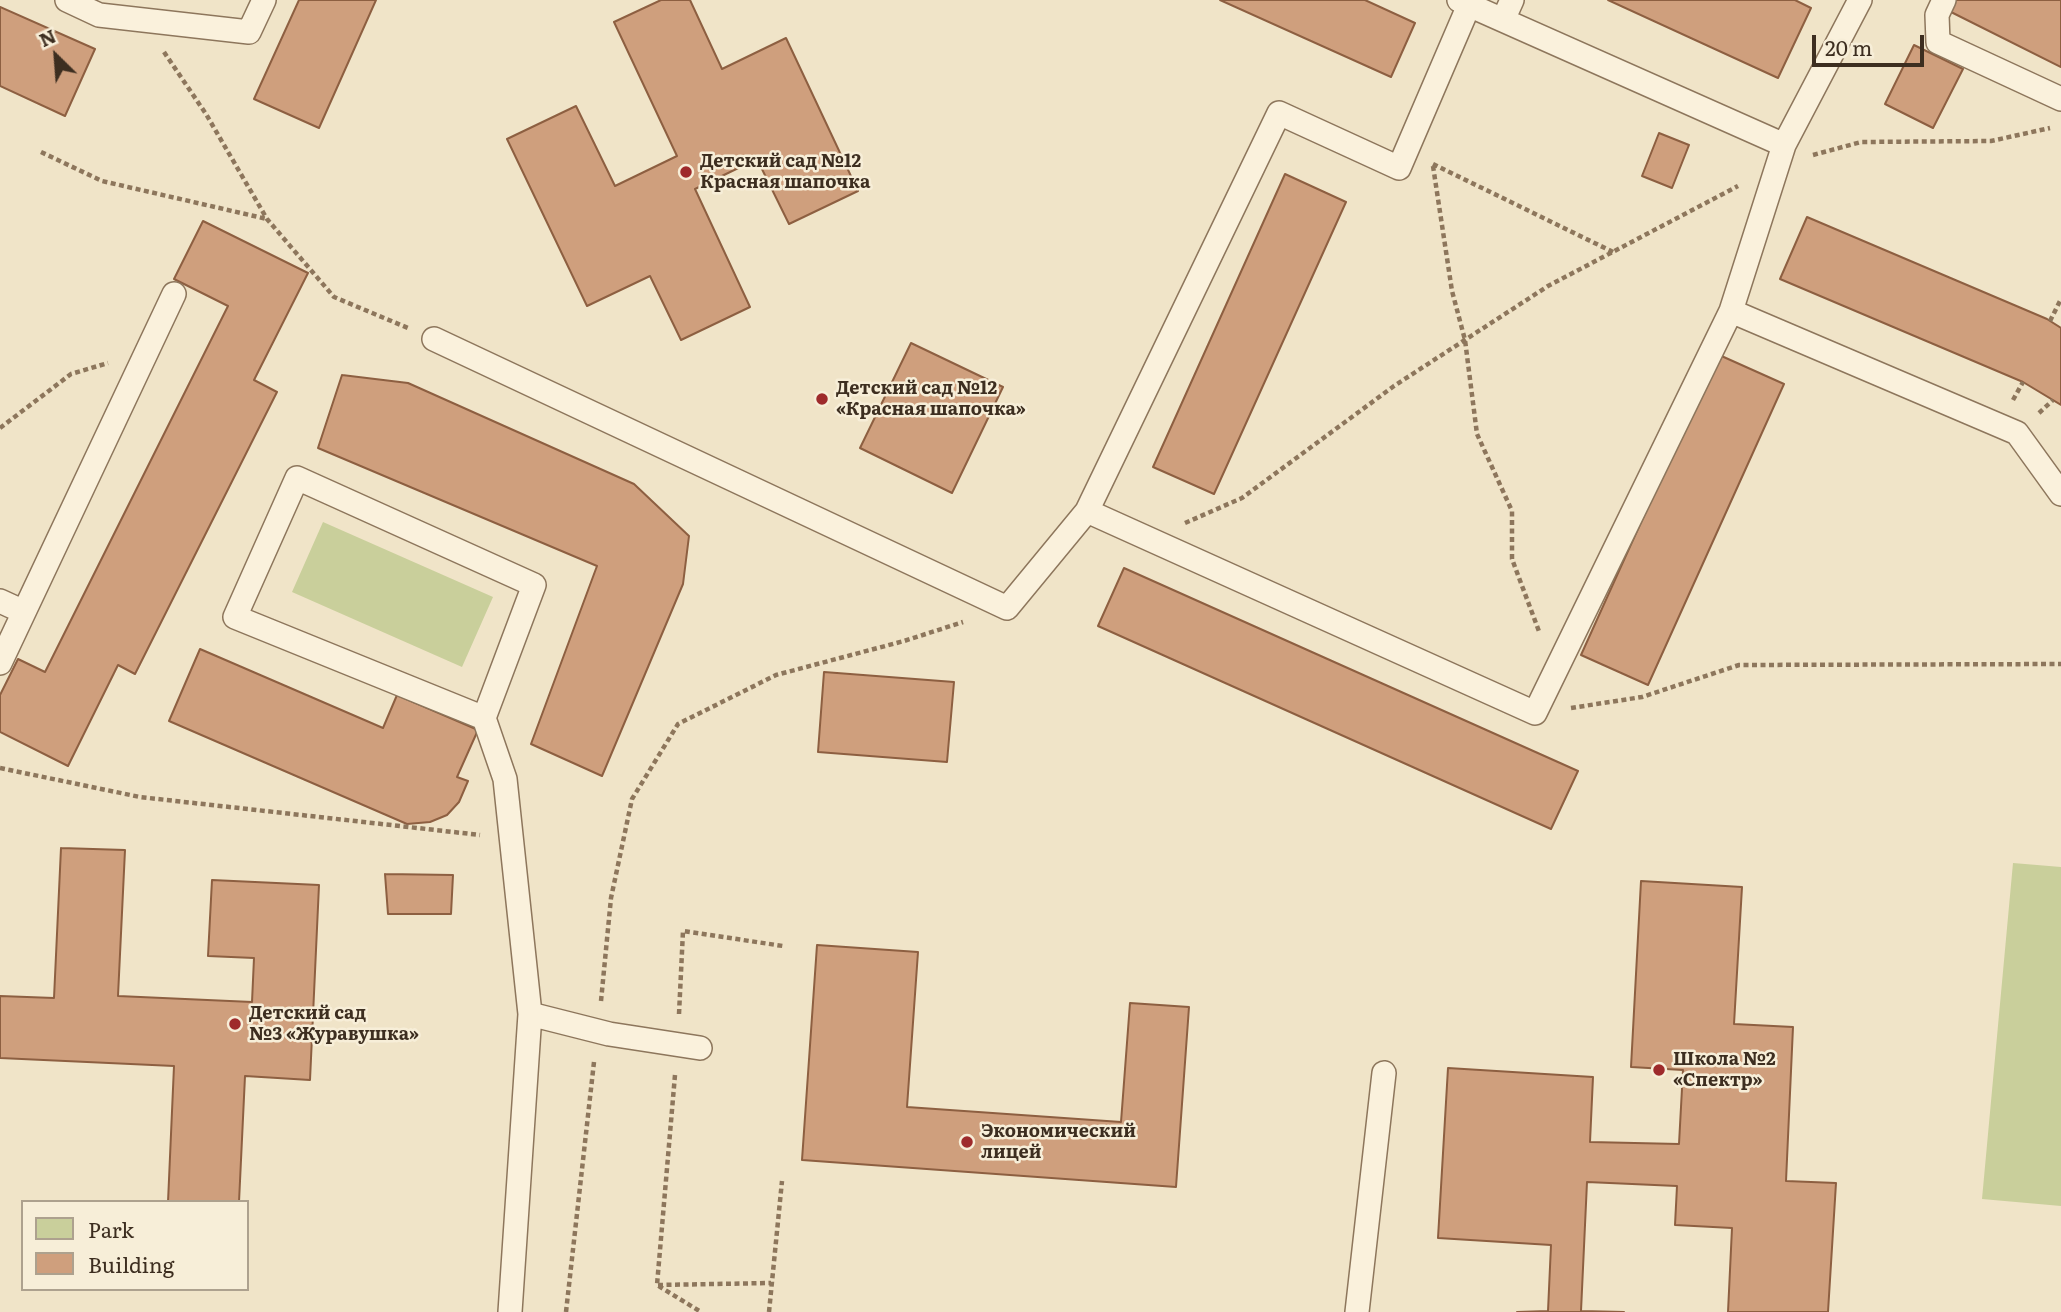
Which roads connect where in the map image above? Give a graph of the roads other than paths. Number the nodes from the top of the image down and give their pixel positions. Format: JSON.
{"nodes":[{"id":1,"x":67,"y":0,"type":"edge"},
{"id":2,"x":264,"y":0,"type":"edge"},
{"id":3,"x":1860,"y":0,"type":"edge"},
{"id":4,"x":1944,"y":0,"type":"edge"},
{"id":5,"x":1464,"y":2,"type":"edge"},
{"id":6,"x":1507,"y":10,"type":"edge"},
{"id":7,"x":2061,"y":99,"type":"edge"},
{"id":8,"x":1781,"y":155,"type":"junction"},
{"id":9,"x":174,"y":294,"type":"dead end"},
{"id":10,"x":1731,"y":311,"type":"junction"},
{"id":11,"x":434,"y":339,"type":"road end"},
{"id":12,"x":2061,"y":494,"type":"edge"},
{"id":13,"x":1087,"y":511,"type":"junction"},
{"id":14,"x":0,"y":601,"type":"edge"},
{"id":15,"x":24,"y":612,"type":"junction"},
{"id":16,"x":0,"y":663,"type":"edge"},
{"id":17,"x":484,"y":718,"type":"junction"},
{"id":18,"x":530,"y":1014,"type":"junction"},
{"id":19,"x":689,"y":1046,"type":"road end"},
{"id":20,"x":1384,"y":1073,"type":"dead end"},
{"id":21,"x":510,"y":1312,"type":"edge"},
{"id":22,"x":1357,"y":1312,"type":"edge"}],
"edges":[{"from":1,"to":2,"type":"lane"},
{"from":3,"to":8,"type":"lane"},
{"from":4,"to":7,"type":"lane"},
{"from":5,"to":6,"type":"lane"},
{"from":5,"to":13,"type":"lane"},
{"from":6,"to":8,"type":"lane"},
{"from":8,"to":10,"type":"lane"},
{"from":9,"to":15,"type":"lane"},
{"from":10,"to":12,"type":"lane"},
{"from":10,"to":13,"type":"lane"},
{"from":11,"to":13,"type":"lane"},
{"from":14,"to":15,"type":"lane"},
{"from":15,"to":16,"type":"lane"},
{"from":17,"to":17,"type":"lane"},
{"from":17,"to":18,"type":"lane"},
{"from":18,"to":19,"type":"lane"},
{"from":18,"to":21,"type":"lane"},
{"from":20,"to":22,"type":"lane"}]}
